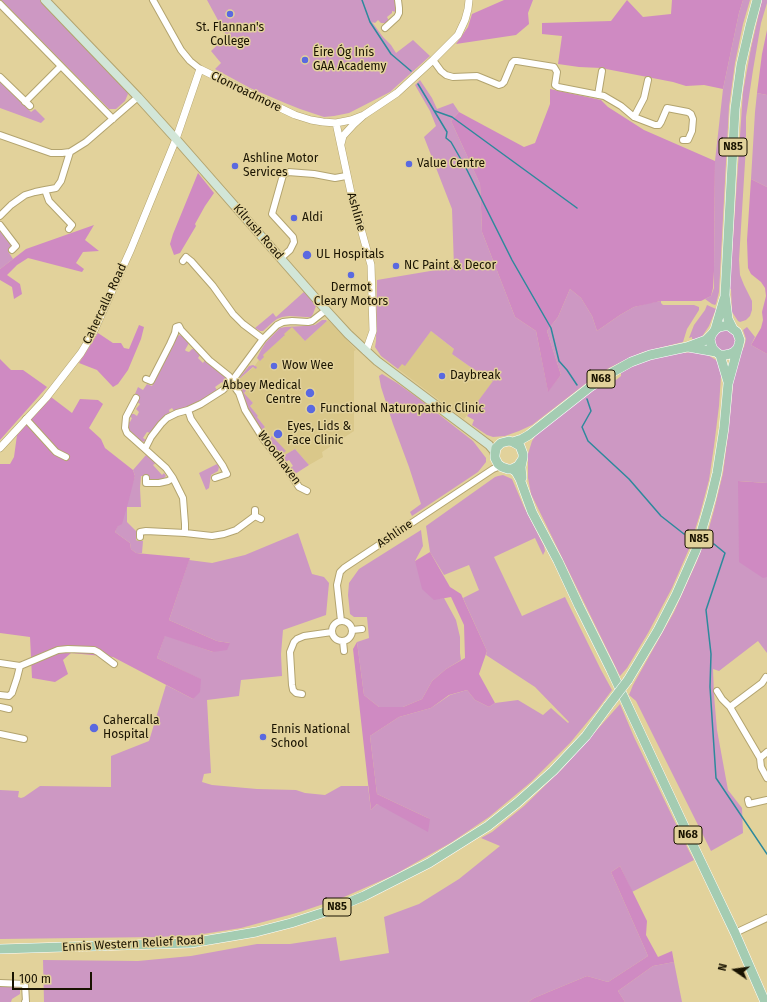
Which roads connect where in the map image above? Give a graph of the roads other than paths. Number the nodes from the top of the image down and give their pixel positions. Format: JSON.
{"nodes":[{"id":1,"x":44,"y":0,"type":"edge"},
{"id":2,"x":153,"y":0,"type":"edge"},
{"id":3,"x":398,"y":0,"type":"edge"},
{"id":4,"x":469,"y":0,"type":"edge"},
{"id":5,"x":757,"y":0,"type":"edge"},
{"id":6,"x":0,"y":4,"type":"edge"},
{"id":7,"x":385,"y":28,"type":"dead end"},
{"id":8,"x":433,"y":60,"type":"junction"},
{"id":9,"x":61,"y":66,"type":"junction"},
{"id":10,"x":200,"y":69,"type":"junction"},
{"id":11,"x":602,"y":71,"type":"dead end"},
{"id":12,"x":0,"y":77,"type":"edge"},
{"id":13,"x":648,"y":80,"type":"dead end"},
{"id":14,"x":598,"y":95,"type":"junction"},
{"id":15,"x":138,"y":97,"type":"junction"},
{"id":16,"x":364,"y":115,"type":"junction"},
{"id":17,"x":634,"y":116,"type":"junction"},
{"id":18,"x":113,"y":119,"type":"junction"},
{"id":19,"x":336,"y":123,"type":"junction"},
{"id":20,"x":0,"y":135,"type":"edge"},
{"id":21,"x":176,"y":139,"type":"junction"},
{"id":22,"x":683,"y":140,"type":"dead end"},
{"id":23,"x":340,"y":145,"type":"junction"},
{"id":24,"x":70,"y":152,"type":"junction"},
{"id":25,"x":346,"y":176,"type":"junction"},
{"id":26,"x":45,"y":190,"type":"junction"},
{"id":27,"x":0,"y":216,"type":"edge"},
{"id":28,"x":0,"y":225,"type":"edge"},
{"id":29,"x":69,"y":229,"type":"dead end"},
{"id":30,"x":12,"y":250,"type":"dead end"},
{"id":31,"x":281,"y":258,"type":"junction"},
{"id":32,"x":183,"y":261,"type":"dead end"},
{"id":33,"x":725,"y":295,"type":"junction"},
{"id":34,"x":326,"y":310,"type":"junction"},
{"id":35,"x":733,"y":328,"type":"junction"},
{"id":36,"x":713,"y":332,"type":"junction"},
{"id":37,"x":263,"y":339,"type":"junction"},
{"id":38,"x":687,"y":347,"type":"junction"},
{"id":39,"x":738,"y":348,"type":"junction"},
{"id":40,"x":366,"y":351,"type":"junction"},
{"id":41,"x":718,"y":353,"type":"junction"},
{"id":42,"x":146,"y":379,"type":"dead end"},
{"id":43,"x":232,"y":381,"type":"junction"},
{"id":44,"x":728,"y":384,"type":"junction"},
{"id":45,"x":136,"y":398,"type":"dead end"},
{"id":46,"x":188,"y":410,"type":"junction"},
{"id":47,"x":26,"y":420,"type":"junction"},
{"id":48,"x":529,"y":435,"type":"junction"},
{"id":49,"x":513,"y":442,"type":"junction"},
{"id":50,"x":501,"y":443,"type":"junction"},
{"id":51,"x":489,"y":445,"type":"junction"},
{"id":52,"x":0,"y":448,"type":"edge"},
{"id":53,"x":145,"y":448,"type":"junction"},
{"id":54,"x":66,"y":456,"type":"dead end"},
{"id":55,"x":522,"y":457,"type":"junction"},
{"id":56,"x":496,"y":463,"type":"junction"},
{"id":57,"x":512,"y":469,"type":"junction"},
{"id":58,"x":146,"y":478,"type":"dead end"},
{"id":59,"x":173,"y":478,"type":"junction"},
{"id":60,"x":215,"y":478,"type":"dead end"},
{"id":61,"x":523,"y":487,"type":"junction"},
{"id":62,"x":306,"y":491,"type":"dead end"},
{"id":63,"x":257,"y":515,"type":"dead end"},
{"id":64,"x":185,"y":533,"type":"junction"},
{"id":65,"x":140,"y":537,"type":"dead end"},
{"id":66,"x":341,"y":621,"type":"junction"},
{"id":67,"x":362,"y":629,"type":"dead end"},
{"id":68,"x":352,"y":630,"type":"junction"},
{"id":69,"x":332,"y":632,"type":"junction"},
{"id":70,"x":343,"y":641,"type":"junction"},
{"id":71,"x":344,"y":652,"type":"dead end"},
{"id":72,"x":0,"y":663,"type":"edge"},
{"id":73,"x":114,"y":664,"type":"dead end"},
{"id":74,"x":20,"y":666,"type":"junction"},
{"id":75,"x":766,"y":677,"type":"dead end"},
{"id":76,"x":717,"y":691,"type":"dead end"},
{"id":77,"x":302,"y":694,"type":"dead end"},
{"id":78,"x":0,"y":695,"type":"edge"},
{"id":79,"x":0,"y":707,"type":"edge"},
{"id":80,"x":730,"y":707,"type":"junction"},
{"id":81,"x":9,"y":709,"type":"dead end"},
{"id":82,"x":0,"y":734,"type":"edge"},
{"id":83,"x":24,"y":739,"type":"dead end"},
{"id":84,"x":767,"y":752,"type":"edge"},
{"id":85,"x":760,"y":758,"type":"junction"},
{"id":86,"x":767,"y":778,"type":"edge"},
{"id":87,"x":748,"y":800,"type":"dead end"},
{"id":88,"x":767,"y":800,"type":"edge"},
{"id":89,"x":767,"y":918,"type":"edge"},
{"id":90,"x":735,"y":933,"type":"junction"},
{"id":91,"x":0,"y":948,"type":"edge"},
{"id":92,"x":0,"y":983,"type":"edge"},
{"id":93,"x":25,"y":1002,"type":"edge"},
{"id":94,"x":765,"y":1002,"type":"edge"}],
"edges":[{"from":1,"to":15,"type":"main road","name":"Kilrush Road"},
{"from":2,"to":10,"type":"street"},
{"from":3,"to":7,"type":"street"},
{"from":4,"to":8,"type":"street"},
{"from":5,"to":33,"type":"main road","number":"N85"},
{"from":6,"to":9,"type":"street"},
{"from":8,"to":14,"type":"street"},
{"from":8,"to":16,"type":"street"},
{"from":9,"to":12,"type":"street"},
{"from":9,"to":18,"type":"street"},
{"from":10,"to":19,"type":"street","name":"Clonroadmore"},
{"from":10,"to":21,"type":"street","name":"Clonroadmore"},
{"from":11,"to":14,"type":"street"},
{"from":13,"to":17,"type":"street"},
{"from":14,"to":17,"type":"street"},
{"from":15,"to":18,"type":"street"},
{"from":15,"to":21,"type":"main road","name":"Kilrush Road"},
{"from":16,"to":19,"type":"street","name":"Clonroadmore"},
{"from":16,"to":23,"type":"street"},
{"from":17,"to":22,"type":"street"},
{"from":18,"to":24,"type":"street"},
{"from":19,"to":23,"type":"street","name":"Ashline"},
{"from":20,"to":24,"type":"street"},
{"from":21,"to":31,"type":"main road","name":"Kilrush Road"},
{"from":21,"to":47,"type":"street","name":"Cahercalla Road"},
{"from":23,"to":25,"type":"street","name":"Ashline"},
{"from":24,"to":26,"type":"street"},
{"from":25,"to":31,"type":"street"},
{"from":25,"to":40,"type":"street","name":"Ashline"},
{"from":26,"to":27,"type":"street"},
{"from":26,"to":29,"type":"street"},
{"from":28,"to":30,"type":"street"},
{"from":31,"to":34,"type":"main road","name":"Kilrush Road"},
{"from":32,"to":37,"type":"street"},
{"from":33,"to":35,"type":"main road","number":"N85"},
{"from":33,"to":36,"type":"main road","number":"N85"},
{"from":34,"to":37,"type":"street"},
{"from":34,"to":40,"type":"main road","name":"Kilrush Road"},
{"from":35,"to":36,"type":"main road"},
{"from":35,"to":39,"type":"main road","number":"N85"},
{"from":36,"to":38,"type":"main road","number":"N68"},
{"from":36,"to":41,"type":"main road","number":"N85"},
{"from":37,"to":43,"type":"street"},
{"from":38,"to":41,"type":"main road","number":"N68"},
{"from":38,"to":48,"type":"main road","number":"N68"},
{"from":39,"to":41,"type":"main road"},
{"from":39,"to":44,"type":"main road","name":"Ennis Western Relief Road","number":"N85"},
{"from":40,"to":51,"type":"main road","name":"Kilrush Road"},
{"from":41,"to":44,"type":"main road","name":"Ennis Western Relief Road","number":"N85"},
{"from":42,"to":43,"type":"street","name":"Woodhaven"},
{"from":43,"to":46,"type":"street"},
{"from":43,"to":62,"type":"street","name":"Woodhaven"},
{"from":44,"to":91,"type":"main road","name":"Ennis Western Relief Road","number":"N85","bridge":true},
{"from":45,"to":53,"type":"street"},
{"from":46,"to":53,"type":"street"},
{"from":46,"to":60,"type":"street"},
{"from":47,"to":52,"type":"street","name":"Cahercalla Road"},
{"from":47,"to":54,"type":"street"},
{"from":48,"to":49,"type":"main road","number":"N68"},
{"from":48,"to":55,"type":"main road","number":"N68"},
{"from":49,"to":50,"type":"main road","number":"N68"},
{"from":49,"to":55,"type":"main road"},
{"from":50,"to":51,"type":"main road"},
{"from":50,"to":56,"type":"main road"},
{"from":51,"to":56,"type":"main road","name":"Kilrush Road"},
{"from":53,"to":59,"type":"street"},
{"from":55,"to":57,"type":"main road"},
{"from":55,"to":61,"type":"main road","number":"N68"},
{"from":56,"to":57,"type":"main road"},
{"from":56,"to":66,"type":"street","name":"Ashline"},
{"from":57,"to":61,"type":"main road","number":"N68"},
{"from":58,"to":59,"type":"street"},
{"from":59,"to":64,"type":"street"},
{"from":61,"to":90,"type":"main road","number":"N68"},
{"from":63,"to":64,"type":"street"},
{"from":64,"to":65,"type":"street"},
{"from":66,"to":68,"type":"street"},
{"from":66,"to":69,"type":"street"},
{"from":67,"to":68,"type":"street"},
{"from":68,"to":70,"type":"street"},
{"from":69,"to":70,"type":"street"},
{"from":69,"to":77,"type":"street"},
{"from":70,"to":71,"type":"street"},
{"from":72,"to":74,"type":"street"},
{"from":73,"to":74,"type":"street"},
{"from":74,"to":78,"type":"street"},
{"from":75,"to":80,"type":"street"},
{"from":76,"to":80,"type":"street"},
{"from":79,"to":81,"type":"street"},
{"from":80,"to":85,"type":"street"},
{"from":82,"to":83,"type":"street"},
{"from":84,"to":85,"type":"street"},
{"from":85,"to":86,"type":"street"},
{"from":87,"to":88,"type":"street"},
{"from":89,"to":90,"type":"street"},
{"from":90,"to":94,"type":"main road","number":"N68"},
{"from":92,"to":93,"type":"street"}]}
